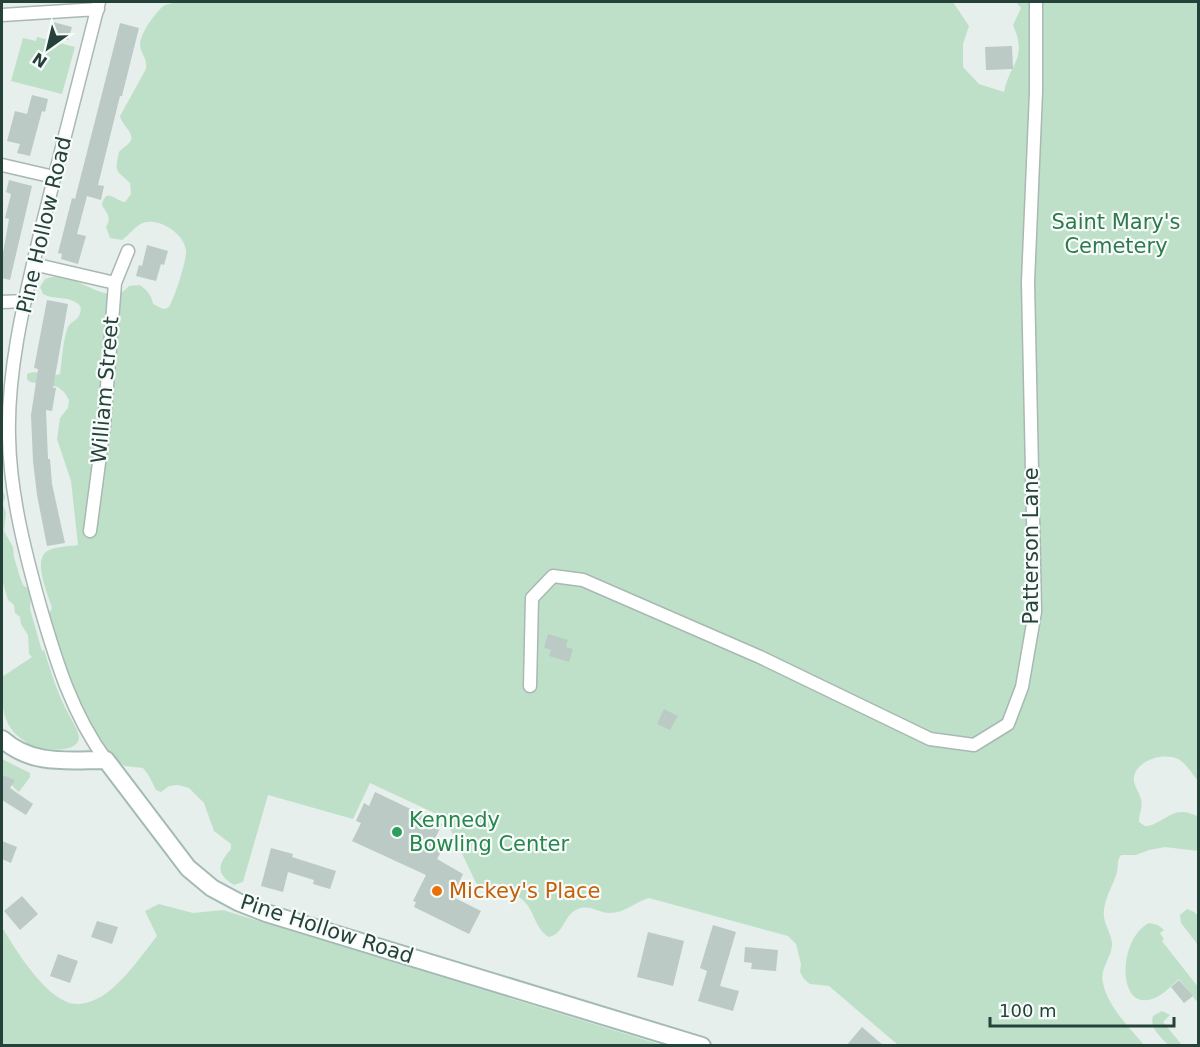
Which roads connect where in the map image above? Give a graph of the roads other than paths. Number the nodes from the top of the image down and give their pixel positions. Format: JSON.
{"nodes":[{"id":1,"x":1036,"y":2,"type":"edge"},
{"id":2,"x":99,"y":5,"type":"edge"},
{"id":3,"x":2,"y":15,"type":"edge"},
{"id":4,"x":2,"y":165,"type":"edge"},
{"id":5,"x":54,"y":177,"type":"junction"},
{"id":6,"x":128,"y":252,"type":"dead end"},
{"id":7,"x":33,"y":264,"type":"junction"},
{"id":8,"x":115,"y":283,"type":"junction"},
{"id":9,"x":25,"y":301,"type":"junction"},
{"id":10,"x":2,"y":302,"type":"edge"},
{"id":11,"x":90,"y":531,"type":"dead end"},
{"id":12,"x":530,"y":686,"type":"dead end"},
{"id":13,"x":2,"y":739,"type":"edge"},
{"id":14,"x":106,"y":760,"type":"junction"},
{"id":15,"x":702,"y":1046,"type":"edge"}],
"edges":[{"from":1,"to":12,"type":"street","name":"Patterson Lane"},
{"from":2,"to":3,"type":"street"},
{"from":2,"to":5,"type":"street","name":"Pine Hollow Road"},
{"from":4,"to":5,"type":"street"},
{"from":5,"to":7,"type":"street","name":"Pine Hollow Road"},
{"from":6,"to":8,"type":"street","name":"William Street"},
{"from":7,"to":8,"type":"street"},
{"from":7,"to":9,"type":"street","name":"Pine Hollow Road"},
{"from":8,"to":11,"type":"street","name":"William Street"},
{"from":9,"to":10,"type":"street"},
{"from":9,"to":14,"type":"street","name":"Pine Hollow Road"},
{"from":13,"to":14,"type":"street"},
{"from":14,"to":15,"type":"street","name":"Pine Hollow Road"}]}
